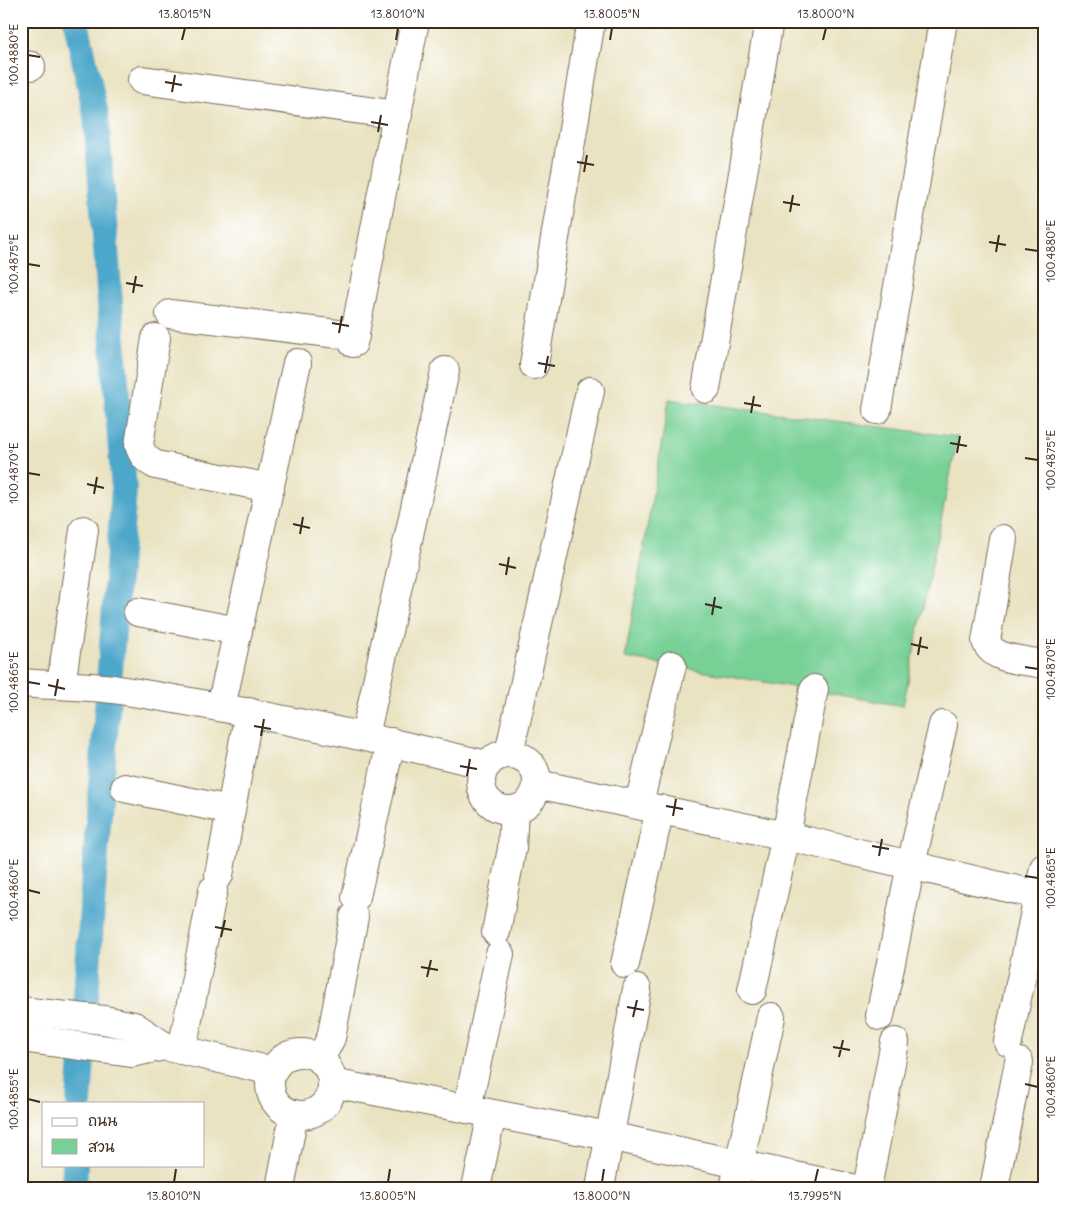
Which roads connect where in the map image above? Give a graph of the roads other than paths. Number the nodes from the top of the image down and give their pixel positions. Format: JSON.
{"nodes":[{"id":1,"x":415,"y":21,"type":"edge"},
{"id":2,"x":592,"y":21,"type":"edge"},
{"id":3,"x":769,"y":21,"type":"edge"},
{"id":4,"x":943,"y":21,"type":"edge"},
{"id":5,"x":142,"y":80,"type":"dead end"},
{"id":6,"x":398,"y":115,"type":"junction"},
{"id":7,"x":170,"y":314,"type":"dead end"},
{"id":8,"x":156,"y":338,"type":"dead end"},
{"id":9,"x":297,"y":362,"type":"dead end"},
{"id":10,"x":534,"y":365,"type":"dead end"},
{"id":11,"x":445,"y":371,"type":"dead end"},
{"id":12,"x":706,"y":389,"type":"dead end"},
{"id":13,"x":590,"y":391,"type":"dead end"},
{"id":14,"x":877,"y":410,"type":"dead end"},
{"id":15,"x":270,"y":488,"type":"junction"},
{"id":16,"x":84,"y":530,"type":"dead end"},
{"id":17,"x":1003,"y":540,"type":"dead end"},
{"id":18,"x":138,"y":612,"type":"dead end"},
{"id":19,"x":238,"y":631,"type":"junction"},
{"id":20,"x":1044,"y":664,"type":"edge"},
{"id":21,"x":672,"y":665,"type":"dead end"},
{"id":22,"x":61,"y":685,"type":"junction"},
{"id":23,"x":22,"y":688,"type":"edge"},
{"id":24,"x":814,"y":689,"type":"dead end"},
{"id":25,"x":221,"y":707,"type":"junction"},
{"id":26,"x":249,"y":712,"type":"junction"},
{"id":27,"x":942,"y":725,"type":"dead end"},
{"id":28,"x":378,"y":739,"type":"junction"},
{"id":29,"x":498,"y":759,"type":"junction"},
{"id":30,"x":537,"y":784,"type":"junction"},
{"id":31,"x":125,"y":788,"type":"dead end"},
{"id":32,"x":649,"y":806,"type":"junction"},
{"id":33,"x":230,"y":810,"type":"junction"},
{"id":34,"x":514,"y":810,"type":"junction"},
{"id":35,"x":786,"y":836,"type":"junction"},
{"id":36,"x":910,"y":865,"type":"junction"},
{"id":37,"x":1044,"y":868,"type":"edge"},
{"id":38,"x":1038,"y":895,"type":"junction"},
{"id":39,"x":624,"y":964,"type":"dead end"},
{"id":40,"x":637,"y":989,"type":"dead end"},
{"id":41,"x":752,"y":990,"type":"dead end"},
{"id":42,"x":31,"y":1012,"type":"edge"},
{"id":43,"x":880,"y":1016,"type":"dead end"},
{"id":44,"x":771,"y":1018,"type":"dead end"},
{"id":45,"x":29,"y":1040,"type":"edge"},
{"id":46,"x":895,"y":1042,"type":"dead end"},
{"id":47,"x":173,"y":1048,"type":"junction"},
{"id":48,"x":320,"y":1059,"type":"junction"},
{"id":49,"x":272,"y":1070,"type":"junction"},
{"id":50,"x":332,"y":1083,"type":"junction"},
{"id":51,"x":479,"y":1111,"type":"junction"},
{"id":52,"x":294,"y":1114,"type":"junction"},
{"id":53,"x":609,"y":1136,"type":"junction"},
{"id":54,"x":736,"y":1176,"type":"edge"},
{"id":55,"x":280,"y":1188,"type":"edge"},
{"id":56,"x":476,"y":1188,"type":"edge"},
{"id":57,"x":600,"y":1188,"type":"edge"},
{"id":58,"x":851,"y":1188,"type":"edge"},
{"id":59,"x":867,"y":1188,"type":"edge"},
{"id":60,"x":994,"y":1188,"type":"edge"}],
"edges":[{"from":1,"to":6,"type":"street"},
{"from":2,"to":10,"type":"street"},
{"from":3,"to":12,"type":"street"},
{"from":4,"to":14,"type":"street"},
{"from":5,"to":6,"type":"street"},
{"from":6,"to":7,"type":"street"},
{"from":8,"to":15,"type":"street"},
{"from":9,"to":15,"type":"street"},
{"from":11,"to":28,"type":"street"},
{"from":13,"to":29,"type":"street"},
{"from":15,"to":19,"type":"street"},
{"from":16,"to":22,"type":"street"},
{"from":17,"to":20,"type":"street"},
{"from":18,"to":19,"type":"street"},
{"from":19,"to":25,"type":"street"},
{"from":21,"to":32,"type":"street"},
{"from":22,"to":23,"type":"street"},
{"from":22,"to":25,"type":"street"},
{"from":24,"to":35,"type":"street"},
{"from":25,"to":26,"type":"street"},
{"from":26,"to":28,"type":"street"},
{"from":26,"to":33,"type":"street"},
{"from":27,"to":36,"type":"street"},
{"from":28,"to":29,"type":"street"},
{"from":28,"to":48,"type":"street"},
{"from":29,"to":30,"type":"street"},
{"from":29,"to":34,"type":"street"},
{"from":30,"to":32,"type":"street"},
{"from":30,"to":34,"type":"street"},
{"from":31,"to":33,"type":"street"},
{"from":32,"to":35,"type":"street"},
{"from":32,"to":39,"type":"street"},
{"from":33,"to":47,"type":"street"},
{"from":34,"to":51,"type":"street"},
{"from":35,"to":36,"type":"street"},
{"from":35,"to":41,"type":"street"},
{"from":36,"to":38,"type":"street"},
{"from":36,"to":43,"type":"street"},
{"from":37,"to":38,"type":"street"},
{"from":38,"to":60,"type":"street"},
{"from":40,"to":53,"type":"street"},
{"from":42,"to":47,"type":"street"},
{"from":44,"to":54,"type":"street"},
{"from":45,"to":47,"type":"street"},
{"from":46,"to":59,"type":"street"},
{"from":47,"to":49,"type":"street"},
{"from":48,"to":49,"type":"street"},
{"from":48,"to":50,"type":"street"},
{"from":49,"to":52,"type":"street"},
{"from":50,"to":51,"type":"street"},
{"from":50,"to":52,"type":"street"},
{"from":51,"to":53,"type":"street"},
{"from":51,"to":56,"type":"street"},
{"from":52,"to":55,"type":"street"},
{"from":53,"to":54,"type":"street"},
{"from":53,"to":57,"type":"street"},
{"from":54,"to":58,"type":"street"}]}
